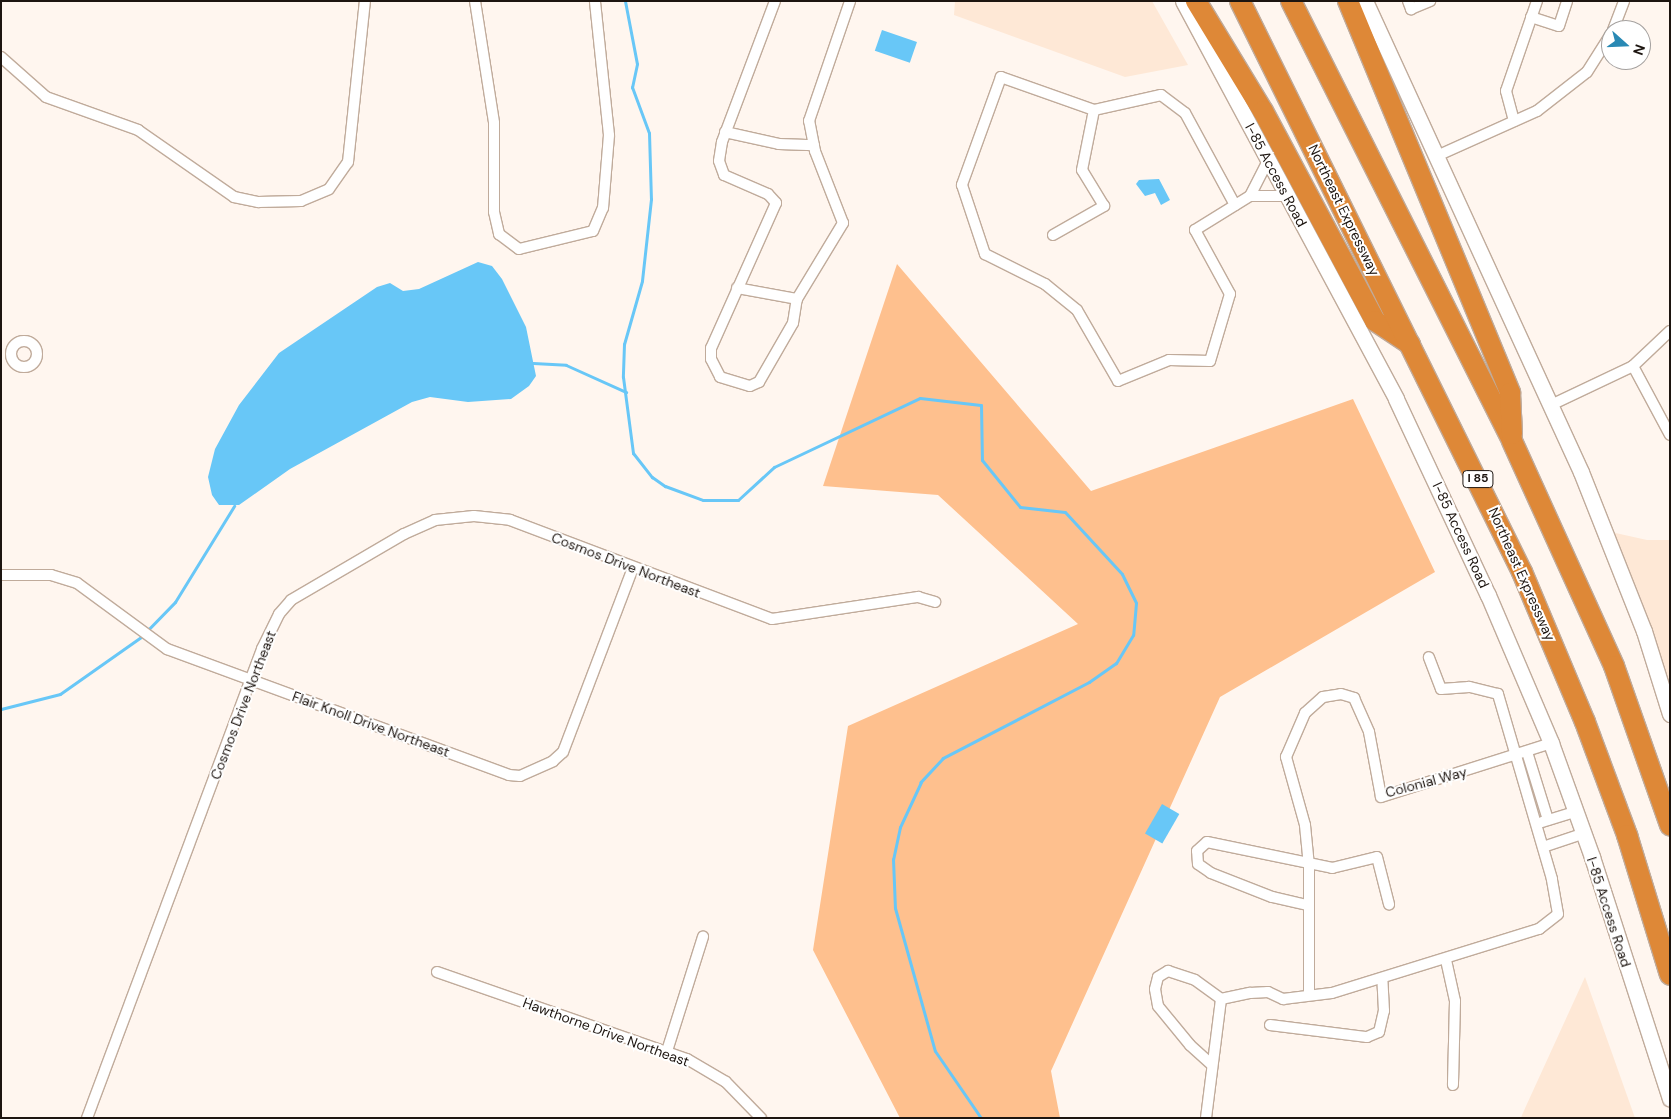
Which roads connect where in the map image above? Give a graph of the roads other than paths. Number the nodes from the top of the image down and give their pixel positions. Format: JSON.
{"nodes":[{"id":1,"x":366,"y":1,"type":"edge"},
{"id":2,"x":475,"y":1,"type":"edge"},
{"id":3,"x":595,"y":1,"type":"edge"},
{"id":4,"x":774,"y":1,"type":"edge"},
{"id":5,"x":850,"y":1,"type":"edge"},
{"id":6,"x":1183,"y":1,"type":"edge"},
{"id":7,"x":1196,"y":1,"type":"edge"},
{"id":8,"x":1240,"y":1,"type":"edge"},
{"id":9,"x":1291,"y":1,"type":"edge"},
{"id":10,"x":1348,"y":1,"type":"edge"},
{"id":11,"x":1365,"y":1,"type":"edge"},
{"id":12,"x":1408,"y":1,"type":"edge"},
{"id":13,"x":1430,"y":1,"type":"edge"},
{"id":14,"x":1537,"y":1,"type":"edge"},
{"id":15,"x":1567,"y":1,"type":"edge"},
{"id":16,"x":1624,"y":1,"type":"edge"},
{"id":17,"x":1531,"y":17,"type":"junction"},
{"id":18,"x":1617,"y":20,"type":"edge"},
{"id":19,"x":1601,"y":50,"type":"edge"},
{"id":20,"x":1,"y":56,"type":"edge"},
{"id":21,"x":1094,"y":110,"type":"junction"},
{"id":22,"x":1514,"y":121,"type":"junction"},
{"id":23,"x":725,"y":132,"type":"junction"},
{"id":24,"x":814,"y":145,"type":"junction"},
{"id":25,"x":1438,"y":155,"type":"junction"},
{"id":26,"x":1268,"y":161,"type":"junction"},
{"id":27,"x":1250,"y":196,"type":"junction"},
{"id":28,"x":1288,"y":196,"type":"junction"},
{"id":29,"x":1235,"y":205,"type":"junction"},
{"id":30,"x":1053,"y":234,"type":"dead end"},
{"id":31,"x":737,"y":288,"type":"junction"},
{"id":32,"x":797,"y":299,"type":"junction"},
{"id":33,"x":1670,"y":331,"type":"edge"},
{"id":34,"x":1412,"y":345,"type":"junction"},
{"id":35,"x":1632,"y":366,"type":"junction"},
{"id":36,"x":1551,"y":405,"type":"junction"},
{"id":37,"x":1670,"y":435,"type":"edge"},
{"id":38,"x":1512,"y":440,"type":"junction"},
{"id":39,"x":633,"y":568,"type":"junction"},
{"id":40,"x":1,"y":575,"type":"edge"},
{"id":41,"x":935,"y":602,"type":"dead end"},
{"id":42,"x":1429,"y":657,"type":"dead end"},
{"id":43,"x":253,"y":680,"type":"junction"},
{"id":44,"x":1670,"y":714,"type":"edge"},
{"id":45,"x":1551,"y":743,"type":"junction"},
{"id":46,"x":1527,"y":752,"type":"junction"},
{"id":47,"x":1516,"y":756,"type":"junction"},
{"id":48,"x":1575,"y":812,"type":"junction"},
{"id":49,"x":1548,"y":820,"type":"junction"},
{"id":50,"x":1536,"y":824,"type":"junction"},
{"id":51,"x":1670,"y":825,"type":"edge"},
{"id":52,"x":1582,"y":834,"type":"junction"},
{"id":53,"x":1543,"y":847,"type":"junction"},
{"id":54,"x":1309,"y":866,"type":"junction"},
{"id":55,"x":1389,"y":904,"type":"dead end"},
{"id":56,"x":1308,"y":905,"type":"junction"},
{"id":57,"x":703,"y":937,"type":"dead end"},
{"id":58,"x":1446,"y":960,"type":"junction"},
{"id":59,"x":437,"y":972,"type":"dead end"},
{"id":60,"x":1670,"y":975,"type":"edge"},
{"id":61,"x":1382,"y":978,"type":"junction"},
{"id":62,"x":1309,"y":994,"type":"junction"},
{"id":63,"x":1221,"y":999,"type":"junction"},
{"id":64,"x":1270,"y":1025,"type":"dead end"},
{"id":65,"x":666,"y":1051,"type":"junction"},
{"id":66,"x":1211,"y":1064,"type":"junction"},
{"id":67,"x":1453,"y":1085,"type":"dead end"},
{"id":68,"x":1670,"y":1099,"type":"edge"},
{"id":69,"x":87,"y":1118,"type":"edge"},
{"id":70,"x":760,"y":1118,"type":"edge"},
{"id":71,"x":1206,"y":1118,"type":"edge"}],
"edges":[{"from":1,"to":20,"type":"street"},
{"from":2,"to":3,"type":"street"},
{"from":4,"to":23,"type":"street"},
{"from":5,"to":24,"type":"street"},
{"from":6,"to":26,"type":"main road","name":"I-85 Access Road"},
{"from":7,"to":34,"type":"highway"},
{"from":8,"to":34,"type":"highway","name":"Northeast Expressway","number":"I 85"},
{"from":9,"to":38,"type":"highway"},
{"from":10,"to":38,"type":"highway"},
{"from":11,"to":25,"type":"main road"},
{"from":12,"to":13,"type":"street"},
{"from":14,"to":17,"type":"street"},
{"from":15,"to":17,"type":"street"},
{"from":16,"to":18,"type":"street"},
{"from":17,"to":22,"type":"street"},
{"from":19,"to":22,"type":"street"},
{"from":21,"to":29,"type":"street"},
{"from":21,"to":29,"type":"street"},
{"from":21,"to":30,"type":"street"},
{"from":22,"to":25,"type":"street"},
{"from":23,"to":24,"type":"street"},
{"from":23,"to":31,"type":"street"},
{"from":24,"to":32,"type":"street"},
{"from":25,"to":36,"type":"main road"},
{"from":26,"to":27,"type":"street"},
{"from":26,"to":28,"type":"main road","name":"I-85 Access Road"},
{"from":27,"to":28,"type":"street"},
{"from":27,"to":29,"type":"street"},
{"from":28,"to":45,"type":"main road","name":"I-85 Access Road"},
{"from":31,"to":32,"type":"street"},
{"from":31,"to":32,"type":"street"},
{"from":33,"to":35,"type":"street"},
{"from":34,"to":60,"type":"highway","name":"Northeast Expressway","number":"I 85"},
{"from":35,"to":36,"type":"street"},
{"from":35,"to":37,"type":"street"},
{"from":36,"to":44,"type":"main road"},
{"from":38,"to":51,"type":"highway"},
{"from":39,"to":41,"type":"street","name":"Cosmos Drive Northeast"},
{"from":39,"to":43,"type":"street","name":"Cosmos Drive Northeast"},
{"from":39,"to":43,"type":"street","name":"Flair Knoll Drive Northeast"},
{"from":40,"to":43,"type":"street","name":"Flair Knoll Drive Northeast"},
{"from":42,"to":47,"type":"street"},
{"from":43,"to":69,"type":"street","name":"Cosmos Drive Northeast"},
{"from":45,"to":46,"type":"street","name":"Colonial Way"},
{"from":45,"to":48,"type":"main road","name":"I-85 Access Road"},
{"from":46,"to":47,"type":"street","name":"Colonial Way"},
{"from":46,"to":49,"type":"street"},
{"from":47,"to":50,"type":"street"},
{"from":47,"to":54,"type":"street","name":"Colonial Way"},
{"from":48,"to":49,"type":"street"},
{"from":48,"to":52,"type":"main road","name":"I-85 Access Road"},
{"from":49,"to":50,"type":"street"},
{"from":50,"to":53,"type":"street"},
{"from":52,"to":53,"type":"street"},
{"from":52,"to":68,"type":"main road","name":"I-85 Access Road"},
{"from":53,"to":58,"type":"street"},
{"from":54,"to":55,"type":"street"},
{"from":54,"to":56,"type":"street","name":"Colonial Way"},
{"from":54,"to":56,"type":"street"},
{"from":56,"to":62,"type":"street","name":"Colonial Way"},
{"from":57,"to":65,"type":"street"},
{"from":58,"to":61,"type":"street"},
{"from":58,"to":67,"type":"street"},
{"from":59,"to":65,"type":"street","name":"Hawthorne Drive Northeast"},
{"from":61,"to":62,"type":"street"},
{"from":61,"to":64,"type":"street"},
{"from":62,"to":63,"type":"street"},
{"from":63,"to":66,"type":"street"},
{"from":63,"to":66,"type":"street"},
{"from":65,"to":70,"type":"street","name":"Hawthorne Drive Northeast"},
{"from":66,"to":71,"type":"street"}]}
